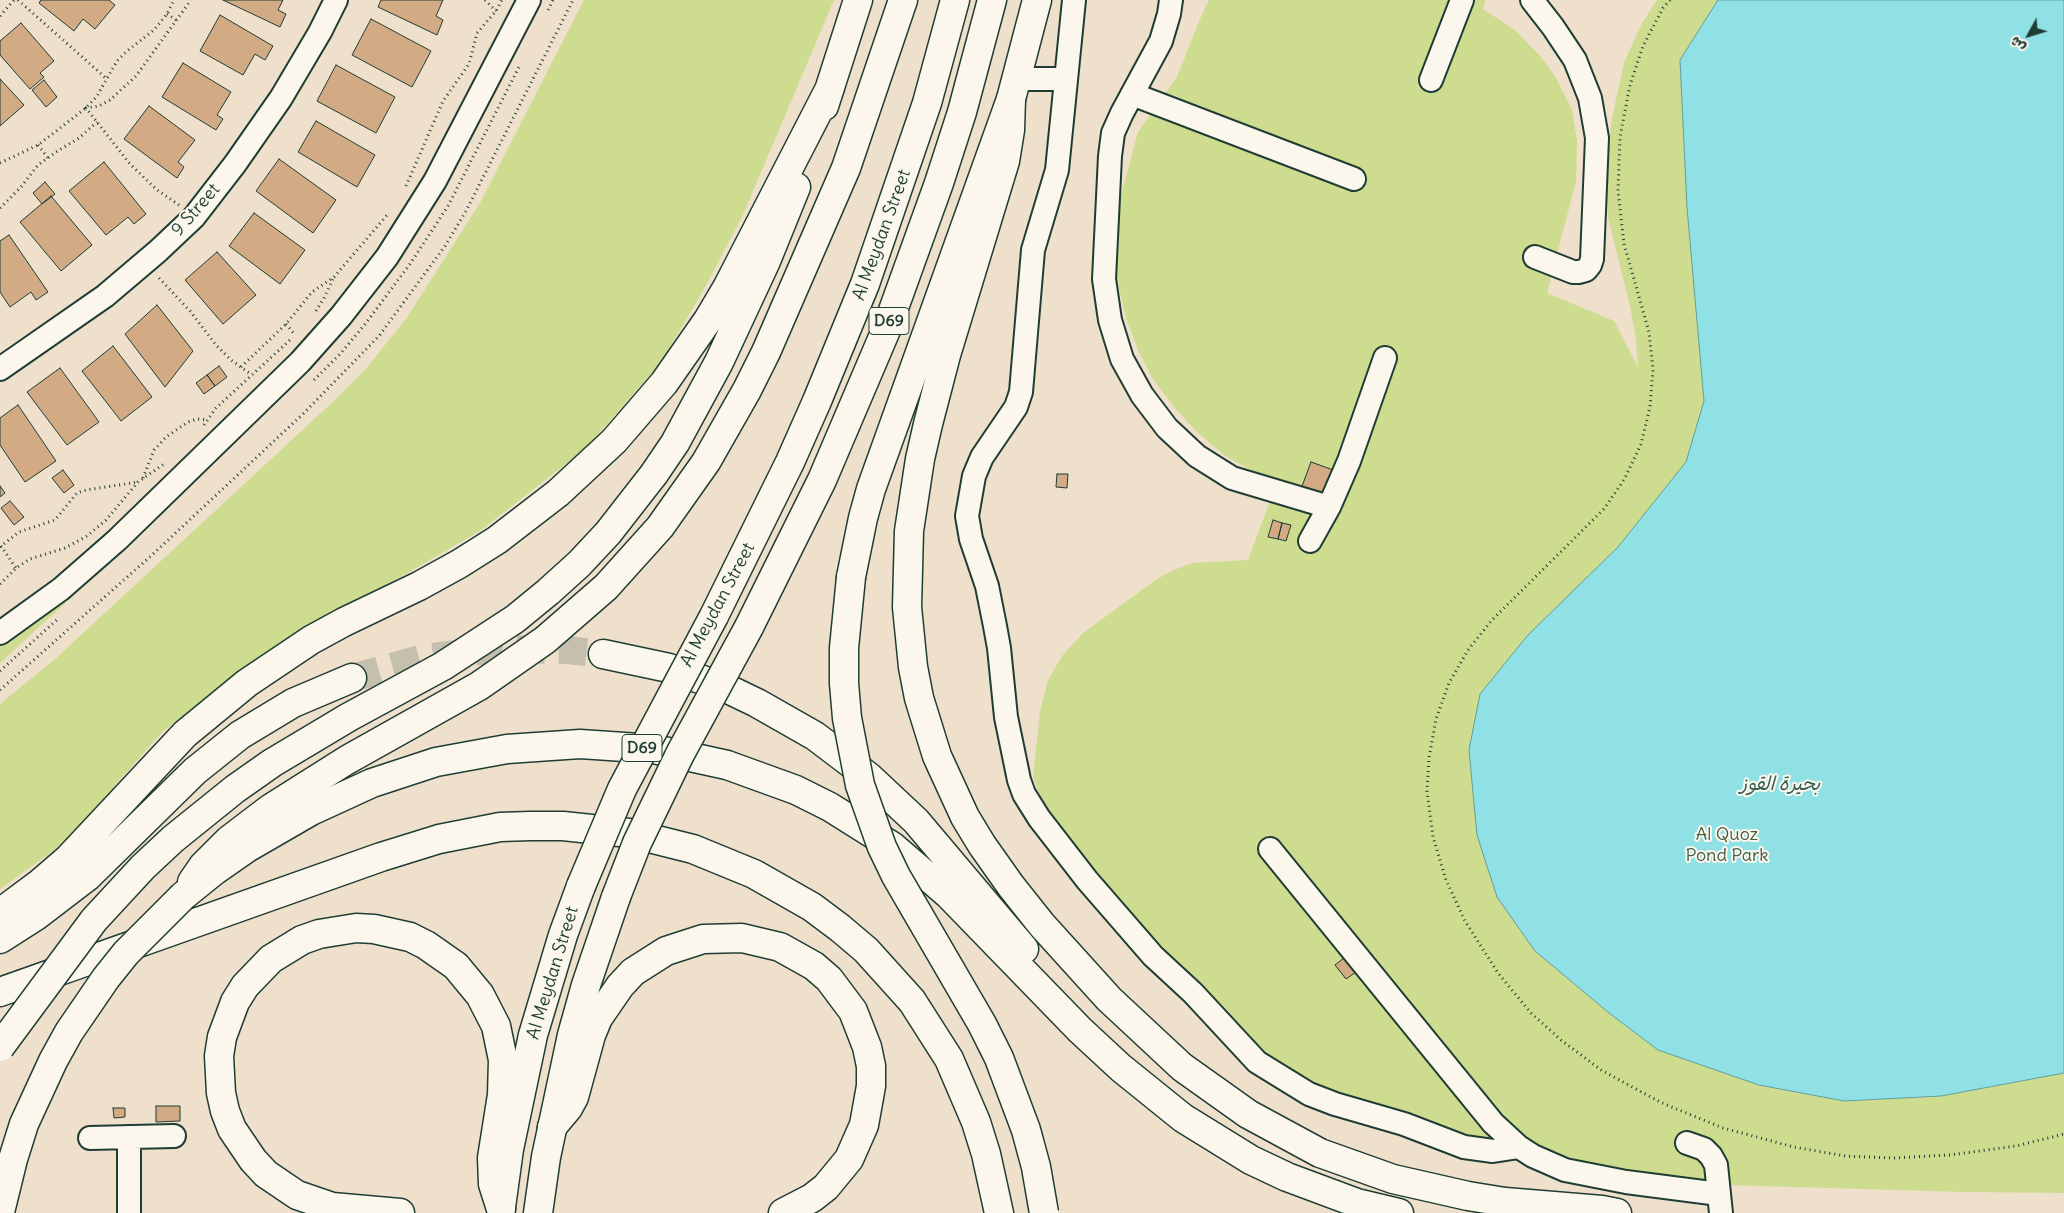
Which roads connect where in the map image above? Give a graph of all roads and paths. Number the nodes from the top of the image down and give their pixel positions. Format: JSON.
{"nodes":[{"id":1,"x":16,"y":0,"type":"edge"},
{"id":2,"x":174,"y":0,"type":"edge"},
{"id":3,"x":191,"y":0,"type":"edge"},
{"id":4,"x":336,"y":0,"type":"edge"},
{"id":5,"x":485,"y":0,"type":"edge"},
{"id":6,"x":502,"y":0,"type":"edge"},
{"id":7,"x":529,"y":0,"type":"edge"},
{"id":8,"x":858,"y":0,"type":"edge"},
{"id":9,"x":903,"y":0,"type":"edge"},
{"id":10,"x":955,"y":0,"type":"edge"},
{"id":11,"x":992,"y":0,"type":"edge"},
{"id":12,"x":1037,"y":0,"type":"edge"},
{"id":13,"x":1074,"y":0,"type":"edge"},
{"id":14,"x":1171,"y":0,"type":"edge"},
{"id":15,"x":1462,"y":0,"type":"edge"},
{"id":16,"x":1532,"y":0,"type":"edge"},
{"id":17,"x":1670,"y":0,"type":"edge"},
{"id":18,"x":496,"y":12,"type":"junction"},
{"id":19,"x":167,"y":14,"type":"junction"},
{"id":20,"x":0,"y":16,"type":"edge"},
{"id":21,"x":176,"y":20,"type":"junction"},
{"id":22,"x":107,"y":79,"type":"junction"},
{"id":23,"x":1065,"y":79,"type":"junction"},
{"id":24,"x":1431,"y":80,"type":"dead end"},
{"id":25,"x":830,"y":88,"type":"junction"},
{"id":26,"x":1014,"y":89,"type":"junction"},
{"id":27,"x":1132,"y":94,"type":"junction"},
{"id":28,"x":86,"y":108,"type":"junction"},
{"id":29,"x":97,"y":122,"type":"junction"},
{"id":30,"x":38,"y":145,"type":"junction"},
{"id":31,"x":48,"y":158,"type":"junction"},
{"id":32,"x":0,"y":163,"type":"edge"},
{"id":33,"x":1354,"y":179,"type":"dead end"},
{"id":34,"x":405,"y":189,"type":"dead end"},
{"id":35,"x":0,"y":208,"type":"edge"},
{"id":36,"x":392,"y":210,"type":"dead end"},
{"id":37,"x":194,"y":216,"type":"junction"},
{"id":38,"x":1535,"y":257,"type":"dead end"},
{"id":39,"x":334,"y":276,"type":"junction"},
{"id":40,"x":159,"y":278,"type":"dead end"},
{"id":41,"x":312,"y":316,"type":"dead end"},
{"id":42,"x":286,"y":324,"type":"junction"},
{"id":43,"x":301,"y":329,"type":"dead end"},
{"id":44,"x":295,"y":335,"type":"junction"},
{"id":45,"x":1385,"y":358,"type":"dead end"},
{"id":46,"x":241,"y":367,"type":"junction"},
{"id":47,"x":0,"y":370,"type":"edge"},
{"id":48,"x":252,"y":375,"type":"junction"},
{"id":49,"x":207,"y":420,"type":"junction"},
{"id":50,"x":203,"y":426,"type":"dead end"},
{"id":51,"x":168,"y":462,"type":"dead end"},
{"id":52,"x":142,"y":479,"type":"junction"},
{"id":53,"x":138,"y":482,"type":"junction"},
{"id":54,"x":1329,"y":507,"type":"junction"},
{"id":55,"x":1310,"y":541,"type":"dead end"},
{"id":56,"x":0,"y":547,"type":"edge"},
{"id":57,"x":16,"y":568,"type":"junction"},
{"id":58,"x":0,"y":584,"type":"edge"},
{"id":59,"x":0,"y":632,"type":"edge"},
{"id":60,"x":603,"y":654,"type":"tunnel mouth"},
{"id":61,"x":352,"y":678,"type":"tunnel mouth"},
{"id":62,"x":1270,"y":849,"type":"dead end"},
{"id":63,"x":183,"y":896,"type":"junction"},
{"id":64,"x":0,"y":913,"type":"edge"},
{"id":65,"x":0,"y":939,"type":"edge"},
{"id":66,"x":0,"y":992,"type":"edge"},
{"id":67,"x":0,"y":1047,"type":"edge"},
{"id":68,"x":1121,"y":1068,"type":"junction"},
{"id":69,"x":552,"y":1127,"type":"junction"},
{"id":70,"x":2064,"y":1134,"type":"edge"},
{"id":71,"x":174,"y":1136,"type":"dead end"},
{"id":72,"x":129,"y":1137,"type":"junction"},
{"id":73,"x":90,"y":1138,"type":"dead end"},
{"id":74,"x":1687,"y":1143,"type":"dead end"},
{"id":75,"x":501,"y":1147,"type":"junction"},
{"id":76,"x":1518,"y":1147,"type":"junction"},
{"id":77,"x":1720,"y":1204,"type":"edge"},
{"id":78,"x":500,"y":1211,"type":"edge"},
{"id":79,"x":0,"y":1212,"type":"edge"},
{"id":80,"x":129,"y":1213,"type":"edge"},
{"id":81,"x":400,"y":1213,"type":"edge"},
{"id":82,"x":538,"y":1213,"type":"edge"},
{"id":83,"x":783,"y":1213,"type":"edge"},
{"id":84,"x":999,"y":1213,"type":"edge"},
{"id":85,"x":1044,"y":1213,"type":"edge"},
{"id":86,"x":1399,"y":1213,"type":"edge"},
{"id":87,"x":1617,"y":1213,"type":"edge"}],
"edges":[{"from":1,"to":20,"type":"path"},
{"from":1,"to":22,"type":"path"},
{"from":2,"to":19,"type":"path"},
{"from":3,"to":21,"type":"path"},
{"from":4,"to":37,"type":"street","name":"9 Street"},
{"from":5,"to":18,"type":"path"},
{"from":6,"to":18,"type":"path"},
{"from":7,"to":59,"type":"street"},
{"from":8,"to":25,"type":"main road"},
{"from":9,"to":63,"type":"main road"},
{"from":10,"to":75,"type":"main road","name":"Al Meydan Street","number":"D69","bridge":true},
{"from":11,"to":69,"type":"main road","name":"Al Meydan Street","number":"D69","bridge":true},
{"from":12,"to":26,"type":"main road"},
{"from":13,"to":23,"type":"street"},
{"from":14,"to":27,"type":"street"},
{"from":15,"to":24,"type":"street"},
{"from":16,"to":38,"type":"street"},
{"from":17,"to":70,"type":"path"},
{"from":18,"to":34,"type":"path"},
{"from":19,"to":21,"type":"path"},
{"from":19,"to":22,"type":"path"},
{"from":21,"to":28,"type":"path"},
{"from":22,"to":28,"type":"path"},
{"from":23,"to":26,"type":"street"},
{"from":23,"to":76,"type":"street"},
{"from":25,"to":64,"type":"main road"},
{"from":25,"to":67,"type":"main road","bridge":true},
{"from":26,"to":85,"type":"main road","bridge":true},
{"from":26,"to":87,"type":"main road"},
{"from":27,"to":33,"type":"street"},
{"from":27,"to":54,"type":"street"},
{"from":28,"to":29,"type":"path"},
{"from":28,"to":30,"type":"path"},
{"from":29,"to":31,"type":"path"},
{"from":29,"to":37,"type":"path"},
{"from":30,"to":31,"type":"path"},
{"from":30,"to":32,"type":"path"},
{"from":31,"to":35,"type":"path"},
{"from":36,"to":39,"type":"path"},
{"from":37,"to":47,"type":"street","name":"9 Street"},
{"from":39,"to":41,"type":"path"},
{"from":39,"to":42,"type":"path"},
{"from":40,"to":46,"type":"path"},
{"from":42,"to":44,"type":"path"},
{"from":42,"to":46,"type":"path"},
{"from":43,"to":44,"type":"path"},
{"from":44,"to":48,"type":"path"},
{"from":45,"to":54,"type":"street"},
{"from":46,"to":48,"type":"path"},
{"from":48,"to":49,"type":"path"},
{"from":49,"to":50,"type":"path"},
{"from":49,"to":52,"type":"path"},
{"from":51,"to":52,"type":"path"},
{"from":52,"to":53,"type":"path"},
{"from":53,"to":56,"type":"path"},
{"from":53,"to":57,"type":"path"},
{"from":54,"to":55,"type":"street"},
{"from":56,"to":57,"type":"path"},
{"from":57,"to":58,"type":"path"},
{"from":60,"to":68,"type":"main road"},
{"from":61,"to":65,"type":"main road"},
{"from":62,"to":76,"type":"street"},
{"from":63,"to":68,"type":"main road"},
{"from":63,"to":79,"type":"main road","bridge":true},
{"from":66,"to":84,"type":"main road"},
{"from":68,"to":86,"type":"main road"},
{"from":69,"to":82,"type":"main road","name":"Al Meydan Street","number":"D69"},
{"from":69,"to":83,"type":"main road"},
{"from":71,"to":72,"type":"street"},
{"from":72,"to":73,"type":"street"},
{"from":72,"to":80,"type":"street"},
{"from":74,"to":77,"type":"street"},
{"from":75,"to":78,"type":"main road"},
{"from":75,"to":81,"type":"main road"},
{"from":76,"to":77,"type":"street"}]}
